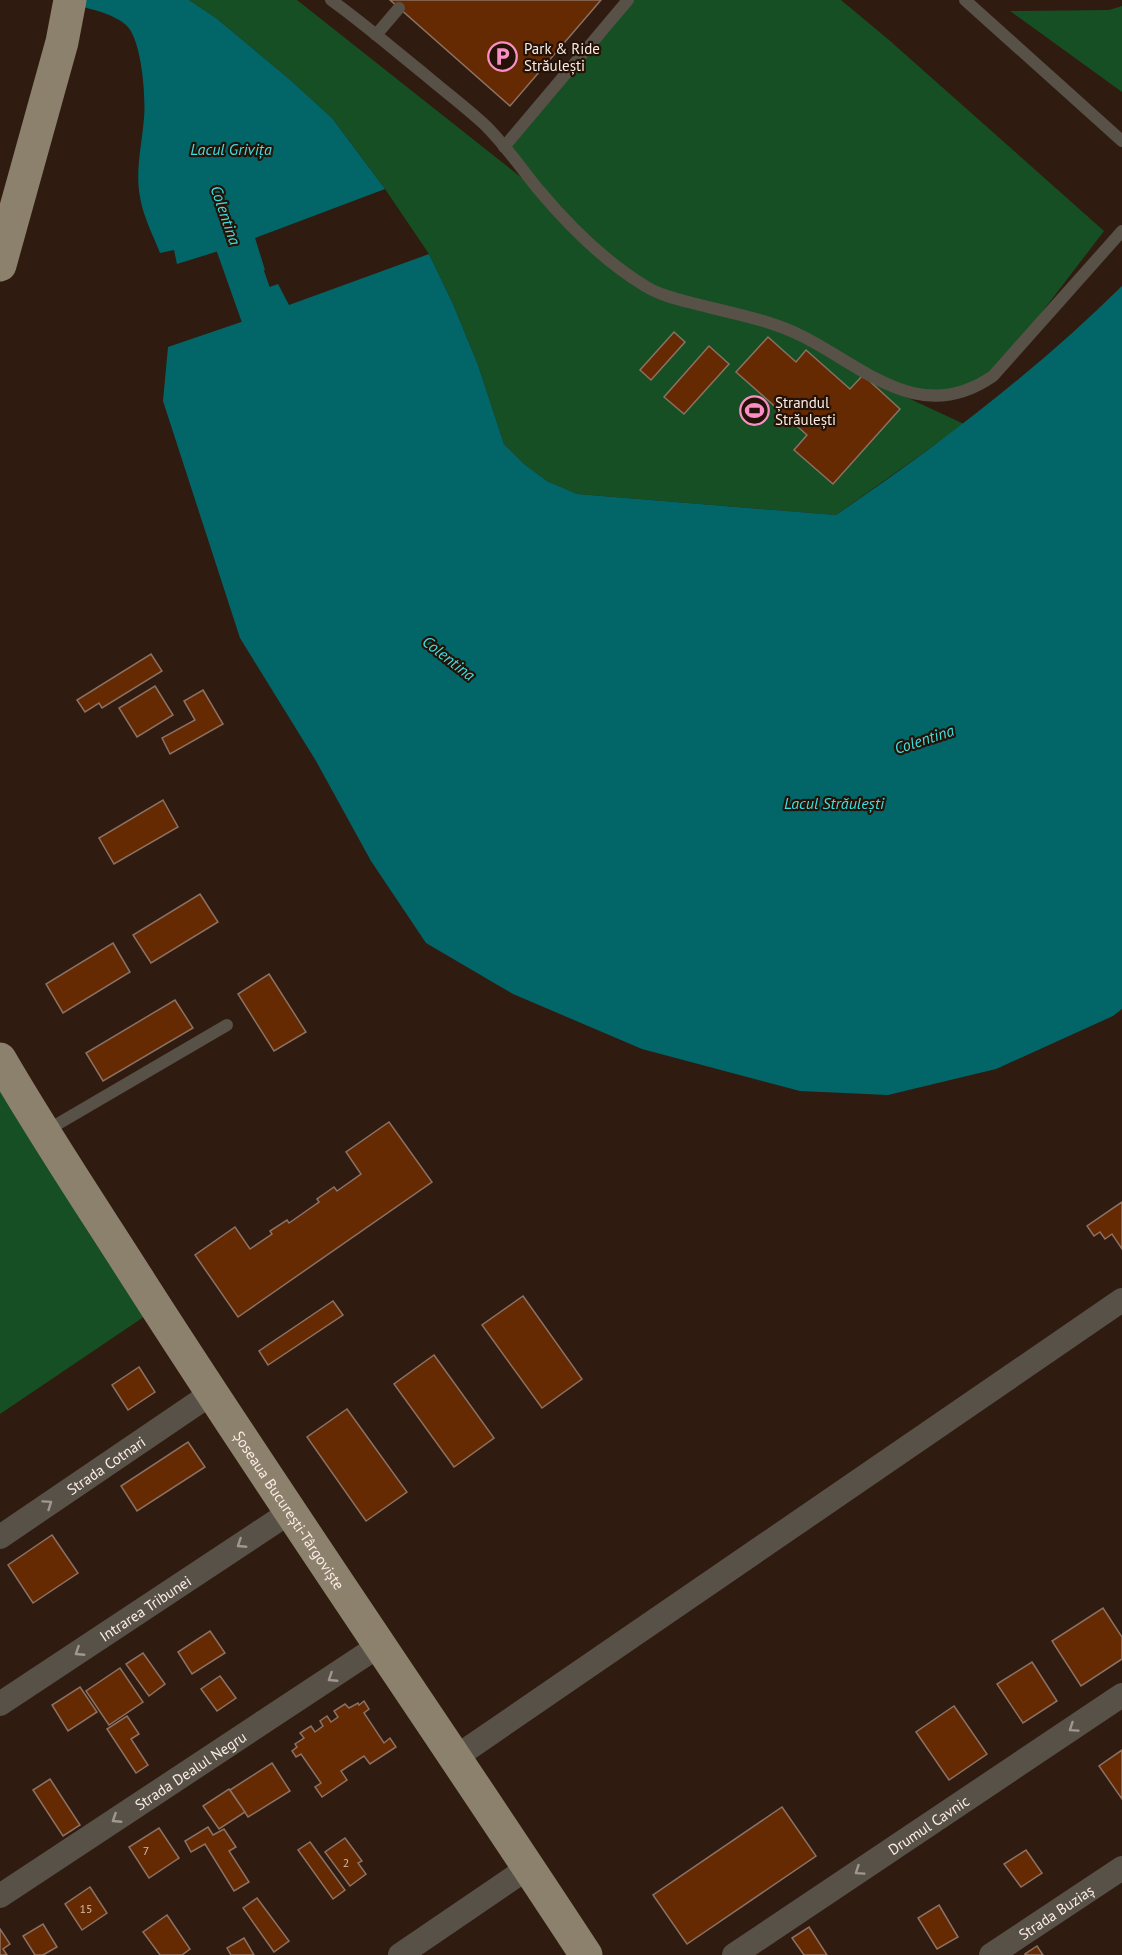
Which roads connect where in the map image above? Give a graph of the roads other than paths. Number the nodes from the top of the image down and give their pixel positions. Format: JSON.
{"nodes":[{"id":1,"x":70,"y":0,"type":"edge"},
{"id":2,"x":628,"y":0,"type":"edge"},
{"id":3,"x":965,"y":0,"type":"edge"},
{"id":4,"x":338,"y":2,"type":"edge"},
{"id":5,"x":399,"y":8,"type":"dead end"},
{"id":6,"x":376,"y":35,"type":"junction"},
{"id":7,"x":1122,"y":141,"type":"edge"},
{"id":8,"x":504,"y":147,"type":"junction"},
{"id":9,"x":1122,"y":231,"type":"edge"},
{"id":10,"x":0,"y":264,"type":"edge"},
{"id":11,"x":227,"y":1025,"type":"dead end"},
{"id":12,"x":4,"y":1075,"type":"edge"},
{"id":13,"x":44,"y":1132,"type":"junction"},
{"id":14,"x":1122,"y":1300,"type":"edge"},
{"id":15,"x":212,"y":1393,"type":"junction"},
{"id":16,"x":290,"y":1512,"type":"junction"},
{"id":17,"x":0,"y":1537,"type":"edge"},
{"id":18,"x":380,"y":1645,"type":"junction"},
{"id":19,"x":1122,"y":1695,"type":"edge"},
{"id":20,"x":0,"y":1704,"type":"edge"},
{"id":21,"x":456,"y":1756,"type":"junction"},
{"id":22,"x":529,"y":1867,"type":"junction"},
{"id":23,"x":1122,"y":1868,"type":"edge"},
{"id":24,"x":0,"y":1896,"type":"edge"},
{"id":25,"x":400,"y":1955,"type":"edge"},
{"id":26,"x":586,"y":1955,"type":"edge"},
{"id":27,"x":734,"y":1955,"type":"edge"},
{"id":28,"x":991,"y":1955,"type":"edge"}],
"edges":[{"from":1,"to":10,"type":"main road"},
{"from":2,"to":8,"type":"lane"},
{"from":3,"to":7,"type":"lane"},
{"from":4,"to":6,"type":"lane"},
{"from":5,"to":6,"type":"lane"},
{"from":6,"to":8,"type":"lane"},
{"from":8,"to":9,"type":"lane"},
{"from":11,"to":13,"type":"lane"},
{"from":12,"to":13,"type":"main road","name":"Șoseaua București-Târgoviște"},
{"from":13,"to":15,"type":"main road","name":"Șoseaua București-Târgoviște"},
{"from":14,"to":21,"type":"street"},
{"from":15,"to":16,"type":"main road","name":"Șoseaua București-Târgoviște"},
{"from":17,"to":15,"type":"street","name":"Strada Cotnari","one_way":true},
{"from":16,"to":18,"type":"main road","name":"Șoseaua București-Târgoviște"},
{"from":16,"to":20,"type":"street","name":"Intrarea Tribunei","one_way":true},
{"from":18,"to":21,"type":"main road","name":"Șoseaua București-Târgoviște"},
{"from":18,"to":24,"type":"street","name":"Strada Dealul Negru","one_way":true},
{"from":19,"to":27,"type":"street","name":"Drumul Cavnic","one_way":true},
{"from":21,"to":22,"type":"main road","name":"Șoseaua București-Târgoviște"},
{"from":22,"to":25,"type":"street"},
{"from":22,"to":26,"type":"main road","name":"Șoseaua București-Târgoviște"},
{"from":23,"to":28,"type":"street","name":"Strada Buziaș"}]}
